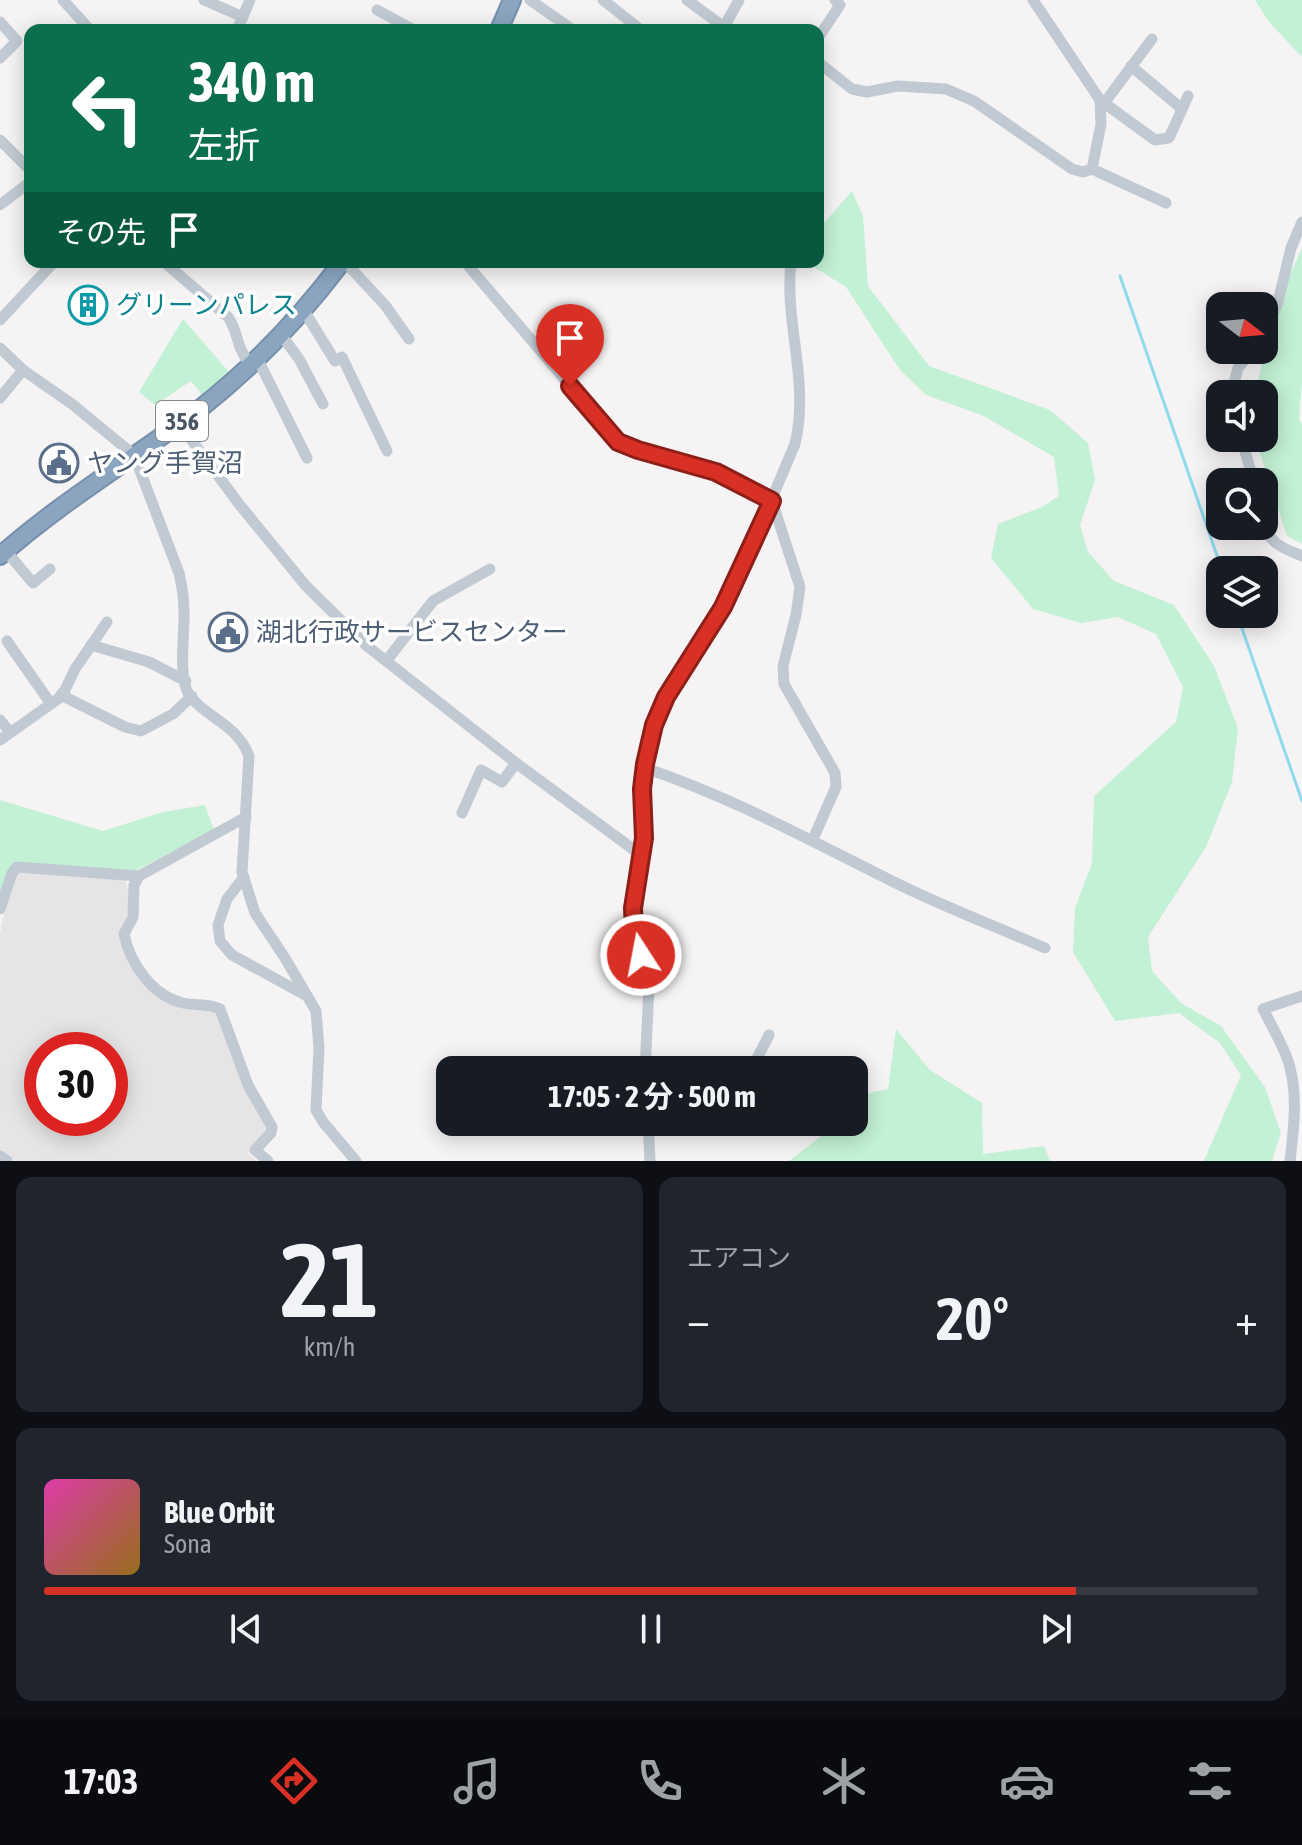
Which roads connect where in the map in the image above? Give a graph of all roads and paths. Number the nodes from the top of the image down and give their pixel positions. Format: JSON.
{"nodes":[{"id":1,"x":63,"y":0,"type":"edge"},
{"id":2,"x":204,"y":0,"type":"edge"},
{"id":3,"x":250,"y":0,"type":"edge"},
{"id":4,"x":512,"y":0,"type":"edge"},
{"id":5,"x":530,"y":0,"type":"edge"},
{"id":6,"x":603,"y":0,"type":"edge"},
{"id":7,"x":687,"y":0,"type":"edge"},
{"id":8,"x":739,"y":0,"type":"edge"},
{"id":9,"x":835,"y":0,"type":"edge"},
{"id":10,"x":1033,"y":0,"type":"edge"},
{"id":11,"x":377,"y":10,"type":"dead end"},
{"id":12,"x":243,"y":17,"type":"junction"},
{"id":13,"x":0,"y":22,"type":"edge"},
{"id":14,"x":85,"y":24,"type":"edge"},
{"id":15,"x":240,"y":24,"type":"edge"},
{"id":16,"x":403,"y":24,"type":"edge"},
{"id":17,"x":502,"y":24,"type":"edge"},
{"id":18,"x":564,"y":24,"type":"edge"},
{"id":19,"x":633,"y":24,"type":"edge"},
{"id":20,"x":720,"y":24,"type":"edge"},
{"id":21,"x":728,"y":24,"type":"edge"},
{"id":22,"x":824,"y":29,"type":"edge"},
{"id":23,"x":1152,"y":39,"type":"dead end"},
{"id":24,"x":0,"y":58,"type":"edge"},
{"id":25,"x":1131,"y":66,"type":"junction"},
{"id":26,"x":824,"y":67,"type":"edge"},
{"id":27,"x":1188,"y":96,"type":"dead end"},
{"id":28,"x":1102,"y":101,"type":"junction"},
{"id":29,"x":1182,"y":109,"type":"junction"},
{"id":30,"x":0,"y":140,"type":"edge"},
{"id":31,"x":24,"y":164,"type":"edge"},
{"id":32,"x":1092,"y":169,"type":"junction"},
{"id":33,"x":24,"y":187,"type":"edge"},
{"id":34,"x":1166,"y":203,"type":"dead end"},
{"id":35,"x":0,"y":205,"type":"edge"},
{"id":36,"x":1302,"y":222,"type":"edge"},
{"id":37,"x":48,"y":268,"type":"edge"},
{"id":38,"x":171,"y":268,"type":"edge"},
{"id":39,"x":334,"y":268,"type":"edge"},
{"id":40,"x":342,"y":268,"type":"edge"},
{"id":41,"x":470,"y":268,"type":"edge"},
{"id":42,"x":791,"y":268,"type":"edge"},
{"id":43,"x":1278,"y":302,"type":"edge"},
{"id":44,"x":303,"y":309,"type":"junction"},
{"id":45,"x":0,"y":320,"type":"edge"},
{"id":46,"x":280,"y":333,"type":"junction"},
{"id":47,"x":409,"y":339,"type":"dead end"},
{"id":48,"x":0,"y":348,"type":"edge"},
{"id":49,"x":254,"y":361,"type":"junction"},
{"id":50,"x":23,"y":370,"type":"junction"},
{"id":51,"x":0,"y":398,"type":"edge"},
{"id":52,"x":323,"y":404,"type":"dead end"},
{"id":53,"x":179,"y":423,"type":"junction"},
{"id":54,"x":387,"y":451,"type":"dead end"},
{"id":55,"x":134,"y":455,"type":"junction"},
{"id":56,"x":307,"y":458,"type":"dead end"},
{"id":57,"x":772,"y":501,"type":"junction"},
{"id":58,"x":1274,"y":540,"type":"edge"},
{"id":59,"x":3,"y":553,"type":"edge"},
{"id":60,"x":1302,"y":556,"type":"edge"},
{"id":61,"x":50,"y":569,"type":"dead end"},
{"id":62,"x":490,"y":569,"type":"dead end"},
{"id":63,"x":107,"y":622,"type":"dead end"},
{"id":64,"x":7,"y":641,"type":"dead end"},
{"id":65,"x":91,"y":645,"type":"junction"},
{"id":66,"x":387,"y":660,"type":"junction"},
{"id":67,"x":186,"y":681,"type":"junction"},
{"id":68,"x":61,"y":695,"type":"junction"},
{"id":69,"x":192,"y":696,"type":"junction"},
{"id":70,"x":51,"y":704,"type":"junction"},
{"id":71,"x":0,"y":720,"type":"edge"},
{"id":72,"x":5,"y":736,"type":"edge"},
{"id":73,"x":516,"y":763,"type":"junction"},
{"id":74,"x":645,"y":768,"type":"junction"},
{"id":75,"x":462,"y":813,"type":"dead end"},
{"id":76,"x":246,"y":817,"type":"junction"},
{"id":77,"x":813,"y":839,"type":"junction"},
{"id":78,"x":641,"y":855,"type":"junction"},
{"id":79,"x":139,"y":876,"type":"junction"},
{"id":80,"x":244,"y":877,"type":"junction"},
{"id":81,"x":0,"y":909,"type":"edge"},
{"id":82,"x":1045,"y":948,"type":"dead end"},
{"id":83,"x":1302,"y":996,"type":"edge"},
{"id":84,"x":308,"y":997,"type":"junction"},
{"id":85,"x":769,"y":1035,"type":"dead end"},
{"id":86,"x":646,"y":1056,"type":"edge"},
{"id":87,"x":758,"y":1056,"type":"edge"},
{"id":88,"x":649,"y":1136,"type":"edge"},
{"id":89,"x":0,"y":1156,"type":"edge"},
{"id":90,"x":7,"y":1161,"type":"edge"},
{"id":91,"x":268,"y":1161,"type":"edge"},
{"id":92,"x":356,"y":1161,"type":"edge"},
{"id":93,"x":650,"y":1161,"type":"edge"},
{"id":94,"x":1290,"y":1161,"type":"edge"}],
"edges":[{"from":1,"to":14,"type":"street"},
{"from":2,"to":12,"type":"street"},
{"from":3,"to":12,"type":"street"},
{"from":4,"to":17,"type":"highway"},
{"from":5,"to":18,"type":"street"},
{"from":6,"to":19,"type":"street"},
{"from":7,"to":20,"type":"street"},
{"from":8,"to":21,"type":"street"},
{"from":9,"to":22,"type":"street"},
{"from":10,"to":28,"type":"street"},
{"from":11,"to":16,"type":"street"},
{"from":12,"to":15,"type":"street"},
{"from":13,"to":24,"type":"street"},
{"from":23,"to":25,"type":"street"},
{"from":25,"to":28,"type":"street"},
{"from":25,"to":29,"type":"street"},
{"from":26,"to":32,"type":"street"},
{"from":27,"to":29,"type":"street"},
{"from":28,"to":29,"type":"street"},
{"from":28,"to":32,"type":"street"},
{"from":30,"to":31,"type":"street"},
{"from":32,"to":34,"type":"street"},
{"from":33,"to":35,"type":"street"},
{"from":36,"to":43,"type":"street"},
{"from":37,"to":45,"type":"street"},
{"from":38,"to":49,"type":"street"},
{"from":39,"to":44,"type":"highway","number":"356"},
{"from":40,"to":47,"type":"street"},
{"from":41,"to":57,"type":"street"},
{"from":42,"to":57,"type":"street"},
{"from":44,"to":46,"type":"highway","number":"356"},
{"from":44,"to":54,"type":"street"},
{"from":46,"to":49,"type":"highway","number":"356"},
{"from":46,"to":52,"type":"street"},
{"from":48,"to":50,"type":"street"},
{"from":49,"to":53,"type":"highway","number":"356"},
{"from":49,"to":56,"type":"street"},
{"from":50,"to":51,"type":"street"},
{"from":50,"to":55,"type":"street"},
{"from":53,"to":55,"type":"highway","number":"356"},
{"from":53,"to":66,"type":"street"},
{"from":55,"to":59,"type":"highway","number":"356"},
{"from":55,"to":67,"type":"street"},
{"from":57,"to":74,"type":"street"},
{"from":57,"to":77,"type":"street"},
{"from":58,"to":60,"type":"street"},
{"from":59,"to":61,"type":"street"},
{"from":62,"to":66,"type":"street"},
{"from":63,"to":65,"type":"street"},
{"from":64,"to":70,"type":"street"},
{"from":65,"to":67,"type":"street"},
{"from":65,"to":68,"type":"street"},
{"from":66,"to":73,"type":"street"},
{"from":67,"to":69,"type":"street"},
{"from":68,"to":69,"type":"street"},
{"from":68,"to":70,"type":"street"},
{"from":69,"to":76,"type":"street"},
{"from":70,"to":72,"type":"street"},
{"from":71,"to":72,"type":"street"},
{"from":73,"to":75,"type":"street"},
{"from":73,"to":78,"type":"street"},
{"from":74,"to":77,"type":"street"},
{"from":74,"to":78,"type":"street"},
{"from":76,"to":79,"type":"street"},
{"from":76,"to":80,"type":"street"},
{"from":77,"to":82,"type":"street"},
{"from":78,"to":86,"type":"street"},
{"from":79,"to":81,"type":"street"},
{"from":79,"to":91,"type":"street"},
{"from":80,"to":84,"type":"street"},
{"from":80,"to":84,"type":"street"},
{"from":83,"to":94,"type":"street"},
{"from":84,"to":92,"type":"street"},
{"from":85,"to":87,"type":"street"},
{"from":88,"to":93,"type":"street"},
{"from":89,"to":90,"type":"street"}]}
